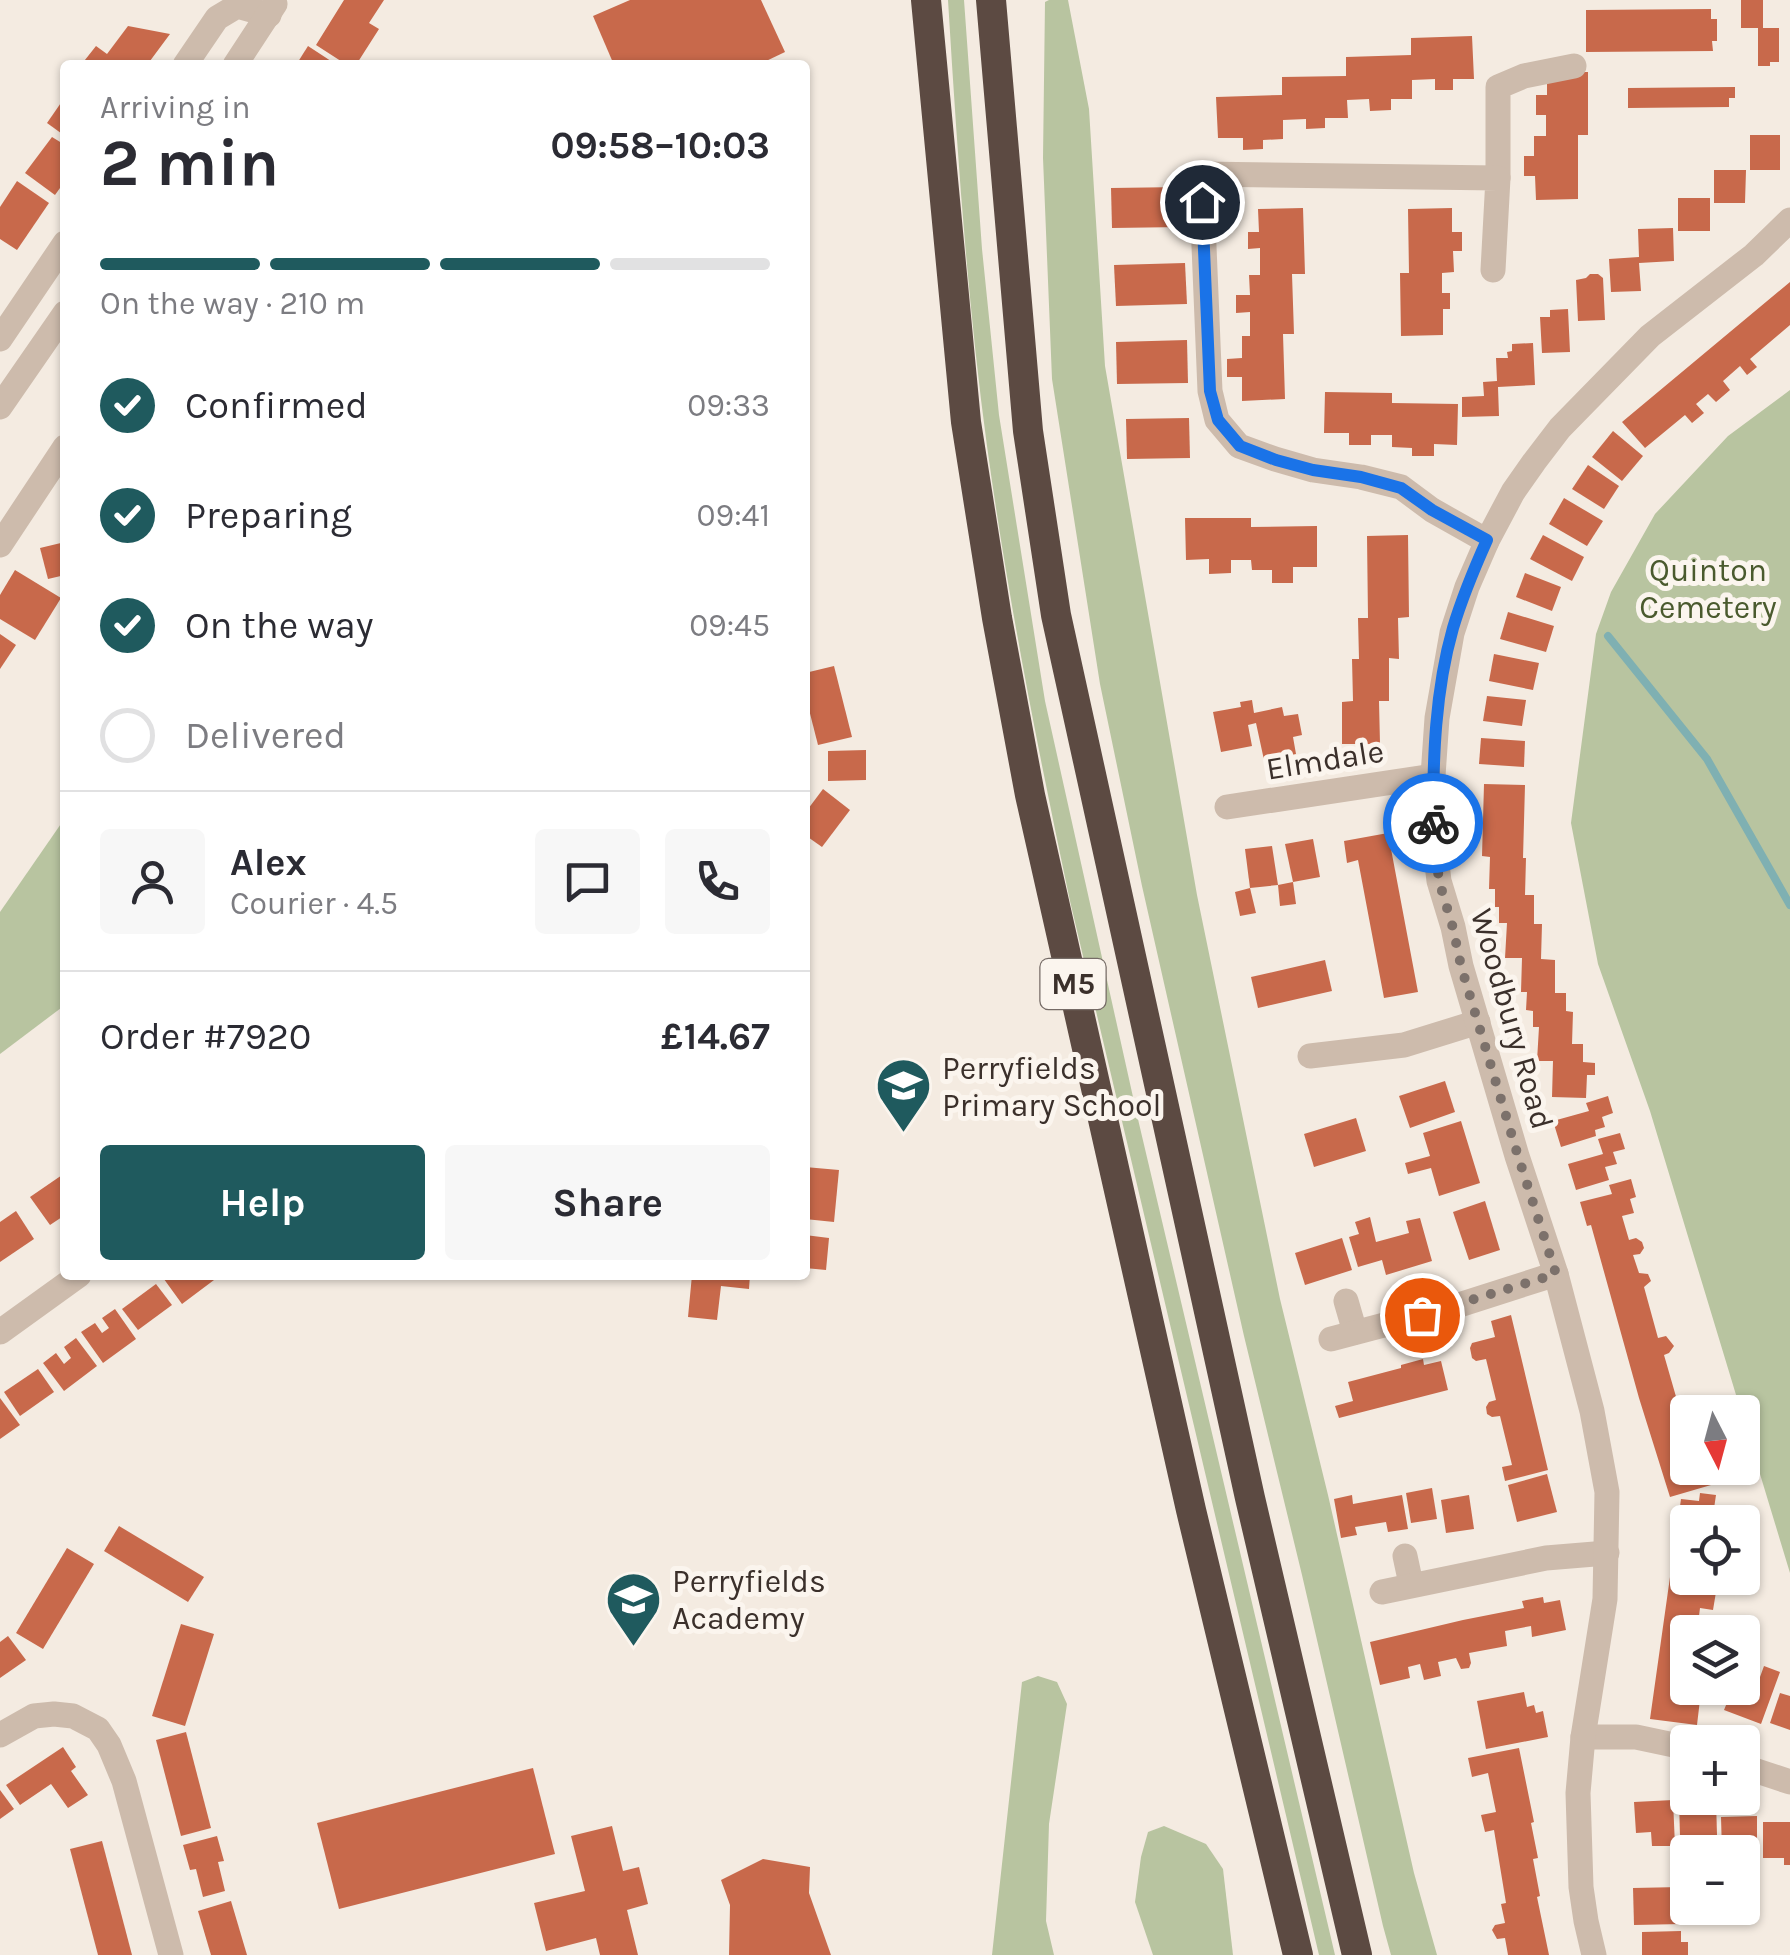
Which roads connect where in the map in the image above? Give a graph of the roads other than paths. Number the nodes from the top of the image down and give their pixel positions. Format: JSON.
{"nodes":[{"id":1,"x":926,"y":0,"type":"edge"},
{"id":2,"x":990,"y":0,"type":"edge"},
{"id":3,"x":273,"y":7,"type":"edge"},
{"id":4,"x":189,"y":60,"type":"edge"},
{"id":5,"x":238,"y":60,"type":"edge"},
{"id":6,"x":1574,"y":66,"type":"dead end"},
{"id":7,"x":1498,"y":178,"type":"junction"},
{"id":8,"x":1790,"y":220,"type":"edge"},
{"id":9,"x":60,"y":250,"type":"edge"},
{"id":10,"x":1493,"y":270,"type":"dead end"},
{"id":11,"x":0,"y":339,"type":"edge"},
{"id":12,"x":55,"y":348,"type":"edge"},
{"id":13,"x":0,"y":407,"type":"edge"},
{"id":14,"x":60,"y":455,"type":"edge"},
{"id":15,"x":1487,"y":540,"type":"junction"},
{"id":16,"x":0,"y":546,"type":"edge"},
{"id":17,"x":1433,"y":776,"type":"junction"},
{"id":18,"x":1228,"y":808,"type":"dead end"},
{"id":19,"x":1478,"y":1022,"type":"junction"},
{"id":20,"x":1310,"y":1056,"type":"dead end"},
{"id":21,"x":1556,"y":1274,"type":"junction"},
{"id":22,"x":73,"y":1280,"type":"edge"},
{"id":23,"x":1346,"y":1301,"type":"dead end"},
{"id":24,"x":0,"y":1332,"type":"edge"},
{"id":25,"x":1608,"y":1553,"type":"junction"},
{"id":26,"x":1405,"y":1556,"type":"dead end"},
{"id":27,"x":1411,"y":1584,"type":"junction"},
{"id":28,"x":1382,"y":1592,"type":"dead end"},
{"id":29,"x":0,"y":1735,"type":"edge"},
{"id":30,"x":1583,"y":1737,"type":"junction"},
{"id":31,"x":1670,"y":1744,"type":"edge"},
{"id":32,"x":1760,"y":1772,"type":"edge"},
{"id":33,"x":1790,"y":1782,"type":"edge"},
{"id":34,"x":171,"y":1955,"type":"edge"},
{"id":35,"x":1298,"y":1955,"type":"edge"},
{"id":36,"x":1357,"y":1955,"type":"edge"},
{"id":37,"x":1594,"y":1955,"type":"edge"}],
"edges":[{"from":1,"to":35,"type":"highway","number":"M5"},
{"from":2,"to":36,"type":"highway","number":"M5"},
{"from":3,"to":4,"type":"street"},
{"from":3,"to":5,"type":"street"},
{"from":6,"to":7,"type":"street"},
{"from":7,"to":10,"type":"street"},
{"from":7,"to":15,"type":"street"},
{"from":8,"to":15,"type":"street","name":"Woodbury Road"},
{"from":9,"to":11,"type":"street"},
{"from":12,"to":13,"type":"street"},
{"from":14,"to":16,"type":"street"},
{"from":15,"to":17,"type":"street","name":"Woodbury Road"},
{"from":17,"to":18,"type":"street","name":"Elmdale"},
{"from":17,"to":19,"type":"street","name":"Woodbury Road"},
{"from":19,"to":20,"type":"street"},
{"from":19,"to":21,"type":"street","name":"Woodbury Road"},
{"from":21,"to":23,"type":"street"},
{"from":21,"to":25,"type":"street","name":"Woodbury Road"},
{"from":22,"to":24,"type":"street"},
{"from":25,"to":27,"type":"street"},
{"from":25,"to":30,"type":"street","name":"Woodbury Road"},
{"from":26,"to":27,"type":"street"},
{"from":27,"to":28,"type":"street"},
{"from":29,"to":34,"type":"street"},
{"from":30,"to":31,"type":"street"},
{"from":30,"to":37,"type":"street","name":"Woodbury Road"},
{"from":32,"to":33,"type":"street"}]}
